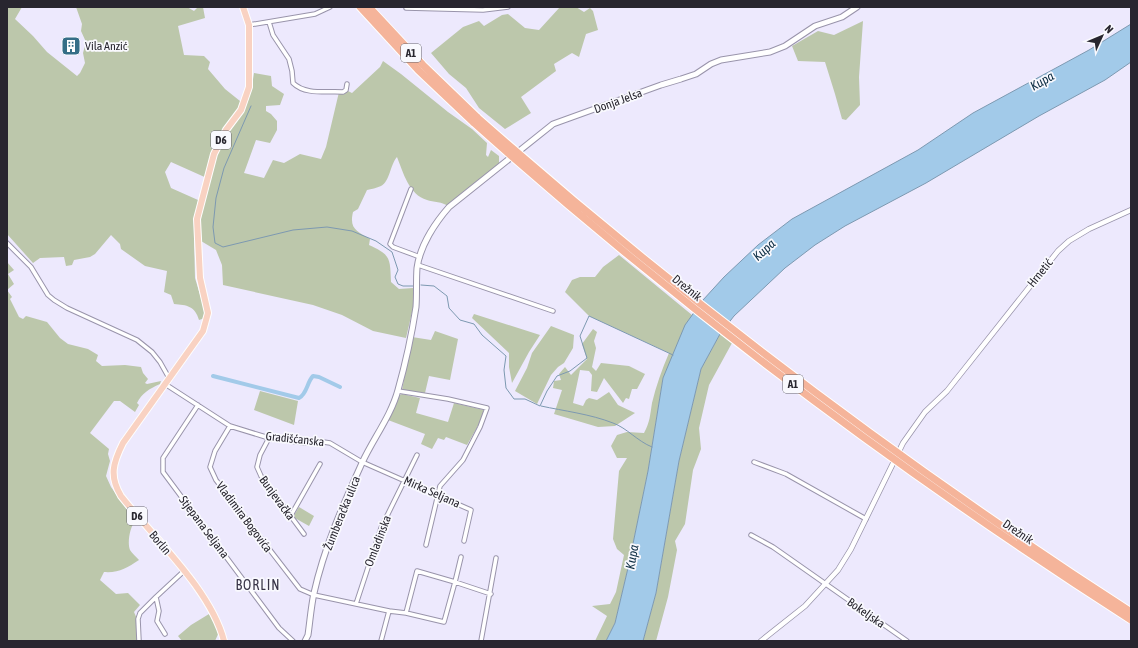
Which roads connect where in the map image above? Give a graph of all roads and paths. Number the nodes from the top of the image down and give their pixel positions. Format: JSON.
{"nodes":[{"id":1,"x":243,"y":7,"type":"edge"},
{"id":2,"x":330,"y":7,"type":"edge"},
{"id":3,"x":360,"y":7,"type":"edge"},
{"id":4,"x":369,"y":7,"type":"edge"},
{"id":5,"x":508,"y":7,"type":"edge"},
{"id":6,"x":857,"y":7,"type":"edge"},
{"id":7,"x":406,"y":8,"type":"edge"},
{"id":8,"x":269,"y":22,"type":"junction"},
{"id":9,"x":249,"y":25,"type":"junction"},
{"id":10,"x":347,"y":84,"type":"dead end"},
{"id":11,"x":476,"y":121,"type":"junction"},
{"id":12,"x":411,"y":190,"type":"dead end"},
{"id":13,"x":1131,"y":210,"type":"edge"},
{"id":14,"x":7,"y":243,"type":"edge"},
{"id":15,"x":420,"y":257,"type":"junction"},
{"id":16,"x":418,"y":265,"type":"junction"},
{"id":17,"x":553,"y":311,"type":"dead end"},
{"id":18,"x":169,"y":378,"type":"junction"},
{"id":19,"x":165,"y":384,"type":"junction"},
{"id":20,"x":398,"y":391,"type":"junction"},
{"id":21,"x":198,"y":405,"type":"junction"},
{"id":22,"x":230,"y":426,"type":"junction"},
{"id":23,"x":268,"y":438,"type":"junction"},
{"id":24,"x":417,"y":455,"type":"dead end"},
{"id":25,"x":362,"y":462,"type":"junction"},
{"id":26,"x":754,"y":462,"type":"dead end"},
{"id":27,"x":320,"y":464,"type":"dead end"},
{"id":28,"x":405,"y":480,"type":"junction"},
{"id":29,"x":438,"y":494,"type":"junction"},
{"id":30,"x":290,"y":517,"type":"junction"},
{"id":31,"x":866,"y":519,"type":"junction"},
{"id":32,"x":304,"y":534,"type":"dead end"},
{"id":33,"x":751,"y":535,"type":"dead end"},
{"id":34,"x":464,"y":541,"type":"dead end"},
{"id":35,"x":426,"y":545,"type":"dead end"},
{"id":36,"x":461,"y":557,"type":"dead end"},
{"id":37,"x":496,"y":558,"type":"dead end"},
{"id":38,"x":184,"y":571,"type":"junction"},
{"id":39,"x":455,"y":582,"type":"junction"},
{"id":40,"x":825,"y":585,"type":"junction"},
{"id":41,"x":490,"y":594,"type":"junction"},
{"id":42,"x":314,"y":595,"type":"junction"},
{"id":43,"x":156,"y":597,"type":"junction"},
{"id":44,"x":356,"y":604,"type":"junction"},
{"id":45,"x":389,"y":611,"type":"junction"},
{"id":46,"x":1131,"y":612,"type":"edge"},
{"id":47,"x":406,"y":613,"type":"junction"},
{"id":48,"x":1131,"y":620,"type":"edge"},
{"id":49,"x":165,"y":634,"type":"dead end"},
{"id":50,"x":139,"y":641,"type":"edge"},
{"id":51,"x":224,"y":641,"type":"edge"},
{"id":52,"x":293,"y":641,"type":"edge"},
{"id":53,"x":305,"y":641,"type":"edge"},
{"id":54,"x":381,"y":641,"type":"edge"},
{"id":55,"x":480,"y":641,"type":"edge"},
{"id":56,"x":761,"y":641,"type":"edge"},
{"id":57,"x":907,"y":641,"type":"edge"}],
"edges":[{"from":1,"to":9,"type":"main road","number":"D6"},
{"from":2,"to":8,"type":"street"},
{"from":3,"to":11,"type":"highway","number":"A1"},
{"from":4,"to":11,"type":"highway","number":"A1"},
{"from":5,"to":7,"type":"street"},
{"from":6,"to":15,"type":"main road","name":"Donja Jelsa"},
{"from":8,"to":9,"type":"street"},
{"from":8,"to":10,"type":"street"},
{"from":9,"to":18,"type":"main road","number":"D6"},
{"from":11,"to":46,"type":"highway","name":"Drežnik","number":"A1","bridge":true},
{"from":11,"to":48,"type":"highway","name":"Drežnik","number":"A1","bridge":true},
{"from":12,"to":15,"type":"street"},
{"from":13,"to":31,"type":"street","name":"Hrnetić"},
{"from":14,"to":18,"type":"street"},
{"from":15,"to":16,"type":"main road","name":"Donja Jelsa"},
{"from":16,"to":17,"type":"street"},
{"from":16,"to":20,"type":"main road","name":"Žumberačka ulica"},
{"from":18,"to":19,"type":"main road","number":"D6"},
{"from":19,"to":21,"type":"street","name":"Gradišćanska"},
{"from":19,"to":38,"type":"main road","name":"Borlin","number":"D6"},
{"from":20,"to":25,"type":"main road","name":"Žumberačka ulica"},
{"from":20,"to":29,"type":"street"},
{"from":21,"to":22,"type":"street","name":"Gradišćanska"},
{"from":21,"to":52,"type":"street","name":"Stjepana Seljana"},
{"from":22,"to":23,"type":"street","name":"Gradišćanska"},
{"from":22,"to":42,"type":"street","name":"Vladimira Bogovića"},
{"from":23,"to":25,"type":"street","name":"Gradišćanska"},
{"from":23,"to":30,"type":"street","name":"Bunjevačka"},
{"from":24,"to":28,"type":"street","name":"Omladinska"},
{"from":25,"to":28,"type":"street","name":"Mirka Seljana"},
{"from":25,"to":42,"type":"main road","name":"Žumberačka ulica"},
{"from":26,"to":31,"type":"street"},
{"from":27,"to":30,"type":"street"},
{"from":28,"to":29,"type":"street","name":"Mirka Seljana"},
{"from":28,"to":44,"type":"street","name":"Omladinska"},
{"from":29,"to":34,"type":"street","name":"Mirka Seljana"},
{"from":29,"to":35,"type":"street"},
{"from":30,"to":32,"type":"street","name":"Bunjevačka"},
{"from":31,"to":40,"type":"street"},
{"from":33,"to":40,"type":"street"},
{"from":36,"to":39,"type":"street"},
{"from":37,"to":41,"type":"street"},
{"from":38,"to":43,"type":"street"},
{"from":38,"to":51,"type":"main road","name":"Borlin","number":"D6"},
{"from":39,"to":41,"type":"street"},
{"from":39,"to":47,"type":"street"},
{"from":39,"to":47,"type":"street"},
{"from":40,"to":56,"type":"street"},
{"from":40,"to":57,"type":"street","name":"Bokeljska"},
{"from":41,"to":55,"type":"street"},
{"from":42,"to":44,"type":"street"},
{"from":42,"to":53,"type":"main road","name":"Žumberačka ulica"},
{"from":43,"to":49,"type":"street"},
{"from":43,"to":50,"type":"street"},
{"from":44,"to":45,"type":"street"},
{"from":45,"to":47,"type":"street"},
{"from":45,"to":54,"type":"street"}]}
